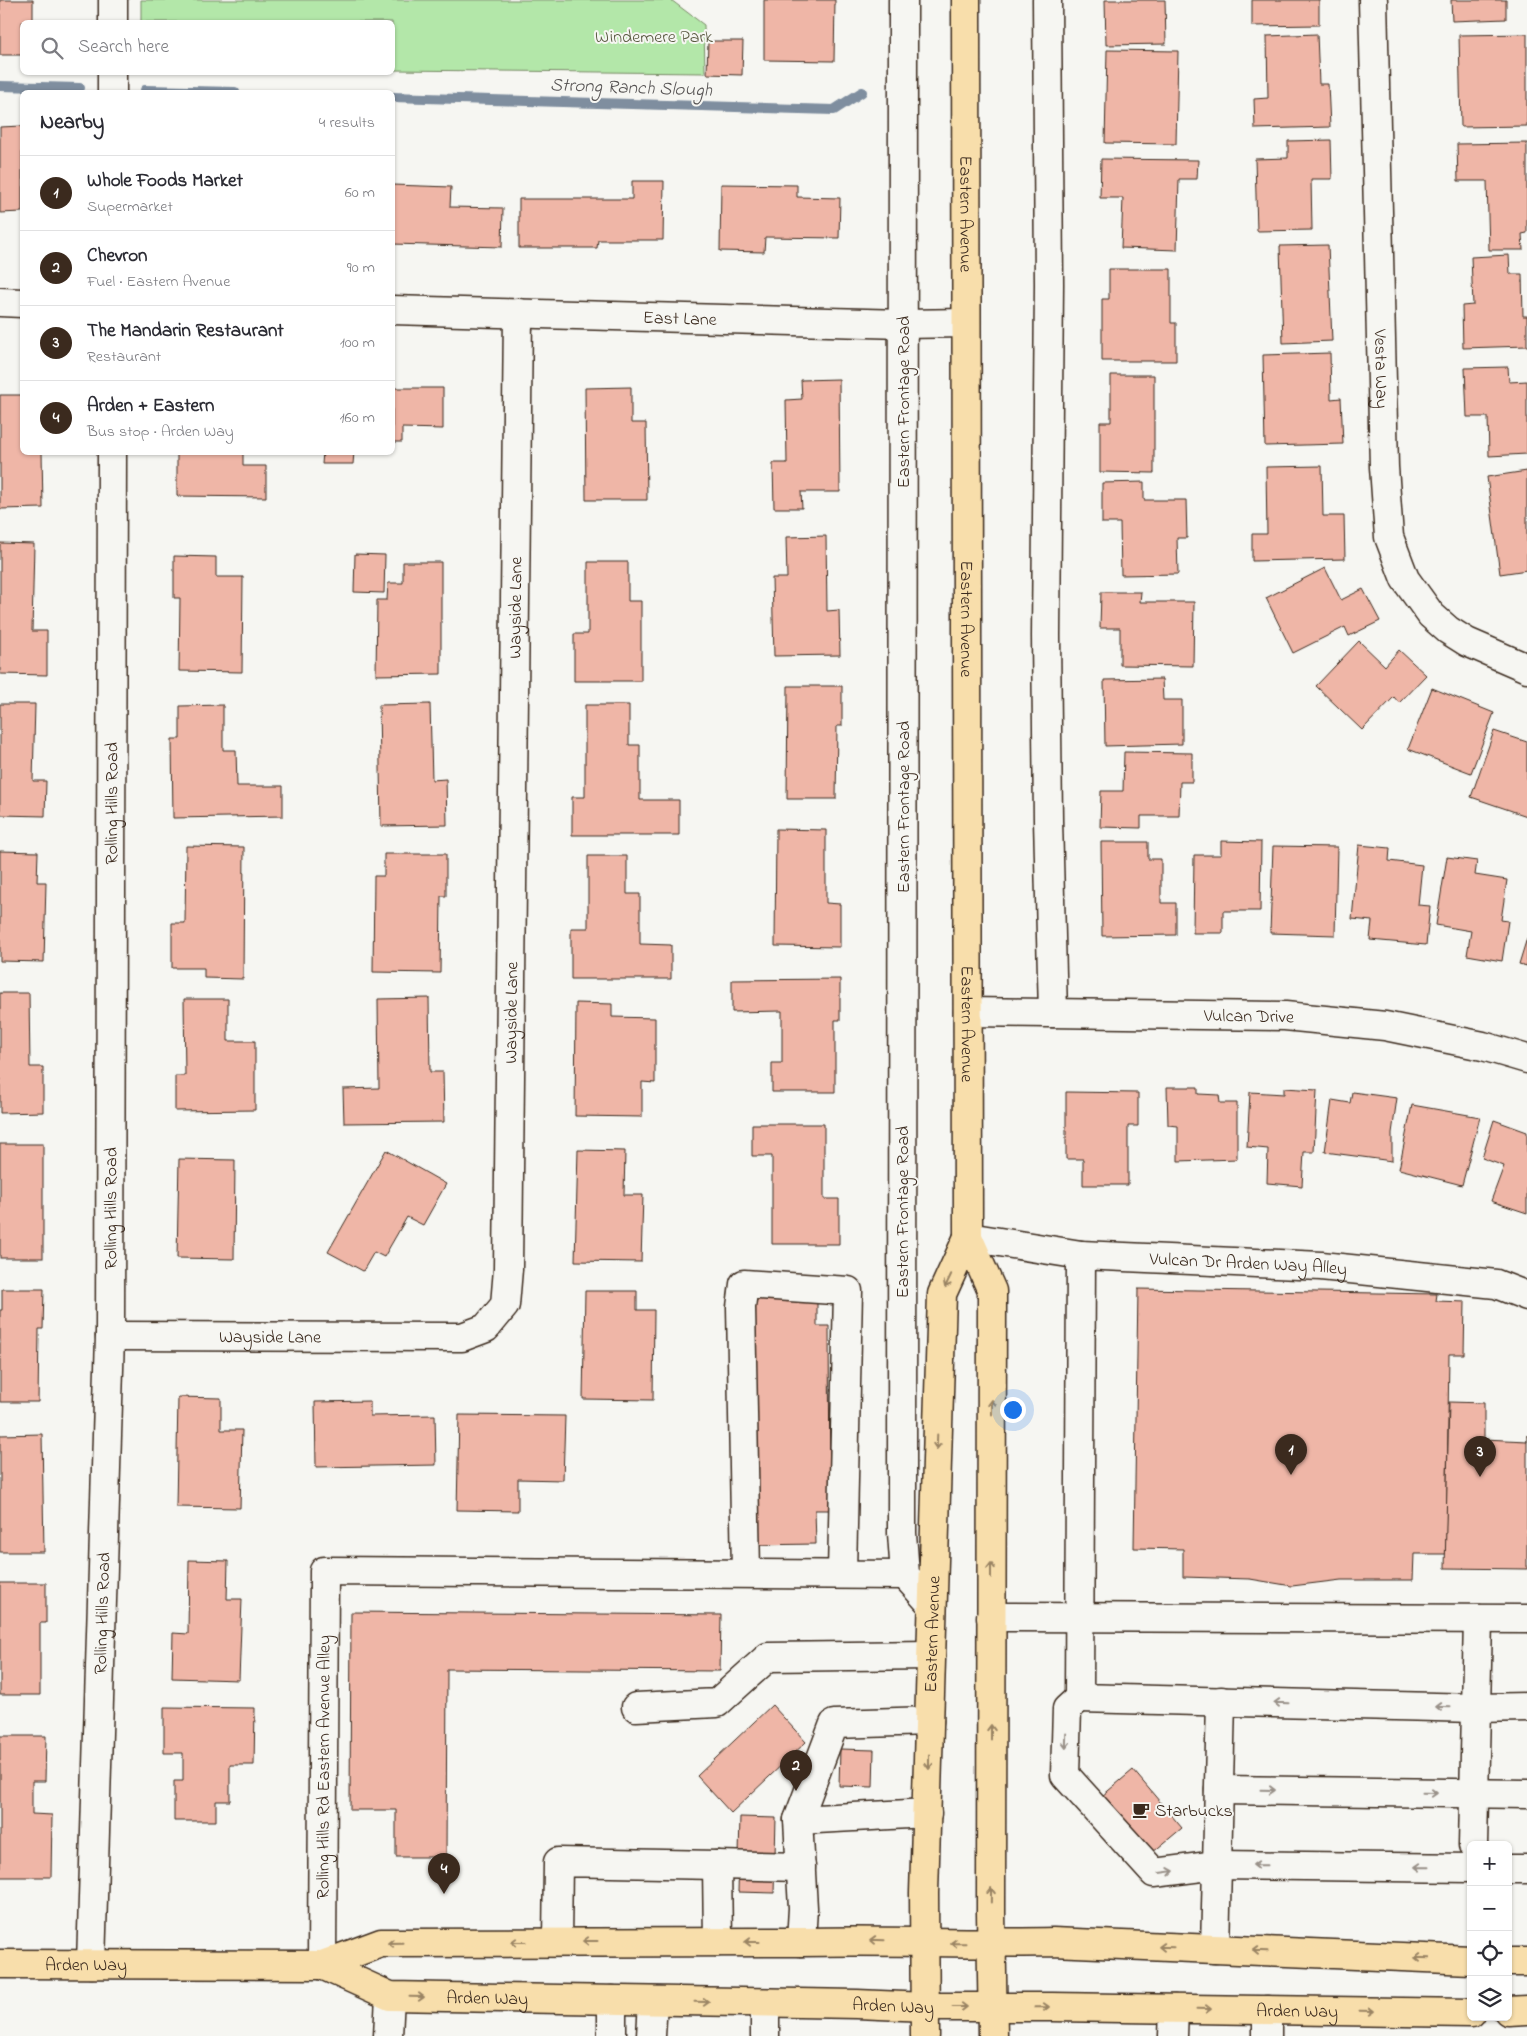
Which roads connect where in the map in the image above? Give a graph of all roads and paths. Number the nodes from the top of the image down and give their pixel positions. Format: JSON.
{"nodes":[{"id":1,"x":113,"y":0,"type":"edge"},
{"id":2,"x":903,"y":0,"type":"edge"},
{"id":3,"x":966,"y":0,"type":"edge"},
{"id":4,"x":1047,"y":0,"type":"edge"},
{"id":5,"x":1373,"y":0,"type":"edge"},
{"id":6,"x":113,"y":20,"type":"edge"},
{"id":7,"x":112,"y":75,"type":"edge"},
{"id":8,"x":112,"y":90,"type":"edge"},
{"id":9,"x":0,"y":302,"type":"edge"},
{"id":10,"x":20,"y":303,"type":"edge"},
{"id":11,"x":395,"y":310,"type":"edge"},
{"id":12,"x":518,"y":313,"type":"junction"},
{"id":13,"x":966,"y":323,"type":"junction"},
{"id":14,"x":903,"y":324,"type":"junction"},
{"id":15,"x":112,"y":455,"type":"edge"},
{"id":16,"x":1527,"y":668,"type":"edge"},
{"id":17,"x":968,"y":1012,"type":"junction"},
{"id":18,"x":1053,"y":1014,"type":"junction"},
{"id":19,"x":1527,"y":1059,"type":"edge"},
{"id":20,"x":968,"y":1237,"type":"junction"},
{"id":21,"x":1081,"y":1255,"type":"junction"},
{"id":22,"x":1527,"y":1296,"type":"edge"},
{"id":23,"x":110,"y":1336,"type":"junction"},
{"id":24,"x":746,"y":1572,"type":"junction"},
{"id":25,"x":842,"y":1574,"type":"junction"},
{"id":26,"x":905,"y":1574,"type":"junction"},
{"id":27,"x":931,"y":1604,"type":"junction"},
{"id":28,"x":1081,"y":1616,"type":"junction"},
{"id":29,"x":992,"y":1617,"type":"junction"},
{"id":30,"x":1478,"y":1619,"type":"junction"},
{"id":31,"x":1527,"y":1619,"type":"edge"},
{"id":32,"x":930,"y":1655,"type":"junction"},
{"id":33,"x":1079,"y":1698,"type":"junction"},
{"id":34,"x":1221,"y":1701,"type":"junction"},
{"id":35,"x":1527,"y":1707,"type":"edge"},
{"id":36,"x":636,"y":1708,"type":"dead end"},
{"id":37,"x":1476,"y":1708,"type":"junction"},
{"id":38,"x":929,"y":1721,"type":"junction"},
{"id":39,"x":1219,"y":1790,"type":"junction"},
{"id":40,"x":1474,"y":1794,"type":"junction"},
{"id":41,"x":1527,"y":1794,"type":"edge"},
{"id":42,"x":927,"y":1813,"type":"junction"},
{"id":43,"x":798,"y":1820,"type":"junction"},
{"id":44,"x":1473,"y":1841,"type":"edge"},
{"id":45,"x":1217,"y":1865,"type":"junction"},
{"id":46,"x":718,"y":1866,"type":"junction"},
{"id":47,"x":801,"y":1867,"type":"junction"},
{"id":48,"x":1467,"y":1868,"type":"edge"},
{"id":49,"x":1512,"y":1869,"type":"edge"},
{"id":50,"x":1527,"y":1869,"type":"edge"},
{"id":51,"x":557,"y":1941,"type":"junction"},
{"id":52,"x":718,"y":1942,"type":"junction"},
{"id":53,"x":801,"y":1942,"type":"junction"},
{"id":54,"x":925,"y":1942,"type":"junction"},
{"id":55,"x":992,"y":1943,"type":"junction"},
{"id":56,"x":1215,"y":1949,"type":"junction"},
{"id":57,"x":1467,"y":1958,"type":"edge"},
{"id":58,"x":1512,"y":1962,"type":"edge"},
{"id":59,"x":1527,"y":1962,"type":"edge"},
{"id":60,"x":0,"y":1964,"type":"edge"},
{"id":61,"x":91,"y":1964,"type":"junction"},
{"id":62,"x":322,"y":1965,"type":"junction"},
{"id":63,"x":390,"y":1996,"type":"junction"},
{"id":64,"x":612,"y":2000,"type":"junction"},
{"id":65,"x":653,"y":2000,"type":"junction"},
{"id":66,"x":765,"y":2003,"type":"junction"},
{"id":67,"x":926,"y":2008,"type":"junction"},
{"id":68,"x":993,"y":2008,"type":"junction"},
{"id":69,"x":1174,"y":2008,"type":"junction"},
{"id":70,"x":1527,"y":2010,"type":"edge"},
{"id":71,"x":1512,"y":2011,"type":"edge"},
{"id":72,"x":1467,"y":2013,"type":"edge"},
{"id":73,"x":1267,"y":2023,"type":"edge"},
{"id":74,"x":388,"y":2036,"type":"edge"},
{"id":75,"x":612,"y":2036,"type":"edge"},
{"id":76,"x":651,"y":2036,"type":"edge"},
{"id":77,"x":765,"y":2036,"type":"edge"},
{"id":78,"x":925,"y":2036,"type":"edge"},
{"id":79,"x":993,"y":2036,"type":"edge"},
{"id":80,"x":1173,"y":2036,"type":"edge"}],
"edges":[{"from":1,"to":6,"type":"street"},
{"from":2,"to":14,"type":"street","name":"Eastern Frontage Road"},
{"from":3,"to":13,"type":"main road","name":"Eastern Avenue"},
{"from":4,"to":18,"type":"street"},
{"from":5,"to":16,"type":"street","name":"Vesta Way"},
{"from":7,"to":8,"type":"street"},
{"from":9,"to":10,"type":"street"},
{"from":11,"to":12,"type":"street","name":"East Lane"},
{"from":12,"to":14,"type":"street","name":"East Lane"},
{"from":12,"to":23,"type":"street","name":"Wayside Lane"},
{"from":13,"to":14,"type":"street","name":"East Lane"},
{"from":13,"to":17,"type":"main road","name":"Eastern Avenue"},
{"from":14,"to":26,"type":"street","name":"Eastern Frontage Road"},
{"from":15,"to":23,"type":"street","name":"Rolling Hills Road"},
{"from":17,"to":18,"type":"street","name":"Vulcan Drive"},
{"from":17,"to":20,"type":"main road","name":"Eastern Avenue"},
{"from":18,"to":19,"type":"street","name":"Vulcan Drive"},
{"from":20,"to":21,"type":"street","name":"Vulcan Dr Arden Way Alley"},
{"from":20,"to":27,"type":"main road","name":"Eastern Avenue","one_way":true},
{"from":29,"to":20,"type":"main road","name":"Eastern Avenue","one_way":true},
{"from":21,"to":22,"type":"street","name":"Vulcan Dr Arden Way Alley"},
{"from":21,"to":28,"type":"street"},
{"from":23,"to":61,"type":"street","name":"Rolling Hills Road"},
{"from":24,"to":25,"type":"street"},
{"from":24,"to":25,"type":"street"},
{"from":24,"to":62,"type":"street","name":"Rolling Hills Rd Eastern Avenue Alley"},
{"from":25,"to":26,"type":"street"},
{"from":26,"to":27,"type":"street"},
{"from":27,"to":32,"type":"main road","name":"Eastern Avenue"},
{"from":28,"to":29,"type":"street"},
{"from":28,"to":30,"type":"street"},
{"from":28,"to":33,"type":"street"},
{"from":55,"to":29,"type":"main road","name":"Eastern Avenue","one_way":true},
{"from":30,"to":31,"type":"street"},
{"from":30,"to":37,"type":"street"},
{"from":32,"to":36,"type":"street"},
{"from":32,"to":38,"type":"main road","name":"Eastern Avenue"},
{"from":33,"to":34,"type":"street"},
{"from":33,"to":45,"type":"street","one_way":true},
{"from":37,"to":34,"type":"street","one_way":true},
{"from":34,"to":39,"type":"street"},
{"from":35,"to":37,"type":"street"},
{"from":37,"to":40,"type":"street"},
{"from":38,"to":42,"type":"main road","name":"Eastern Avenue","one_way":true},
{"from":38,"to":43,"type":"street"},
{"from":39,"to":40,"type":"street","one_way":true},
{"from":39,"to":45,"type":"street"},
{"from":40,"to":41,"type":"street"},
{"from":40,"to":44,"type":"street"},
{"from":42,"to":43,"type":"street"},
{"from":42,"to":54,"type":"main road","name":"Eastern Avenue"},
{"from":43,"to":47,"type":"street"},
{"from":48,"to":45,"type":"street","one_way":true},
{"from":45,"to":56,"type":"street"},
{"from":46,"to":47,"type":"street"},
{"from":46,"to":51,"type":"street"},
{"from":46,"to":52,"type":"street"},
{"from":47,"to":53,"type":"street"},
{"from":49,"to":50,"type":"street"},
{"from":52,"to":51,"type":"main road","name":"Arden Way","one_way":true},
{"from":51,"to":62,"type":"main road","name":"Arden Way","one_way":true},
{"from":53,"to":52,"type":"main road","name":"Arden Way","one_way":true},
{"from":54,"to":53,"type":"main road","name":"Arden Way","one_way":true},
{"from":55,"to":54,"type":"main road","name":"Arden Way","one_way":true},
{"from":54,"to":67,"type":"main road","name":"Eastern Avenue"},
{"from":56,"to":55,"type":"main road","name":"Arden Way","one_way":true},
{"from":55,"to":68,"type":"main road","name":"Eastern Avenue"},
{"from":57,"to":56,"type":"main road","name":"Arden Way","one_way":true},
{"from":58,"to":59,"type":"main road"},
{"from":60,"to":61,"type":"main road","name":"Arden Way"},
{"from":61,"to":62,"type":"main road","name":"Arden Way"},
{"from":62,"to":63,"type":"main road","name":"Arden Way"},
{"from":63,"to":64,"type":"main road","name":"Arden Way","one_way":true},
{"from":63,"to":74,"type":"street"},
{"from":64,"to":65,"type":"main road","name":"Arden Way"},
{"from":64,"to":75,"type":"street"},
{"from":65,"to":66,"type":"main road","name":"Arden Way","one_way":true},
{"from":65,"to":76,"type":"street"},
{"from":66,"to":67,"type":"main road","name":"Arden Way"},
{"from":66,"to":77,"type":"street"},
{"from":67,"to":68,"type":"main road","name":"Arden Way","one_way":true},
{"from":67,"to":78,"type":"main road","name":"Eastern Avenue"},
{"from":68,"to":69,"type":"main road","name":"Arden Way","one_way":true},
{"from":68,"to":79,"type":"main road","name":"Eastern Avenue"},
{"from":69,"to":73,"type":"main road","name":"Arden Way","one_way":true},
{"from":69,"to":80,"type":"street"},
{"from":70,"to":71,"type":"main road"},
{"from":73,"to":72,"type":"main road","name":"Arden Way","one_way":true}]}
